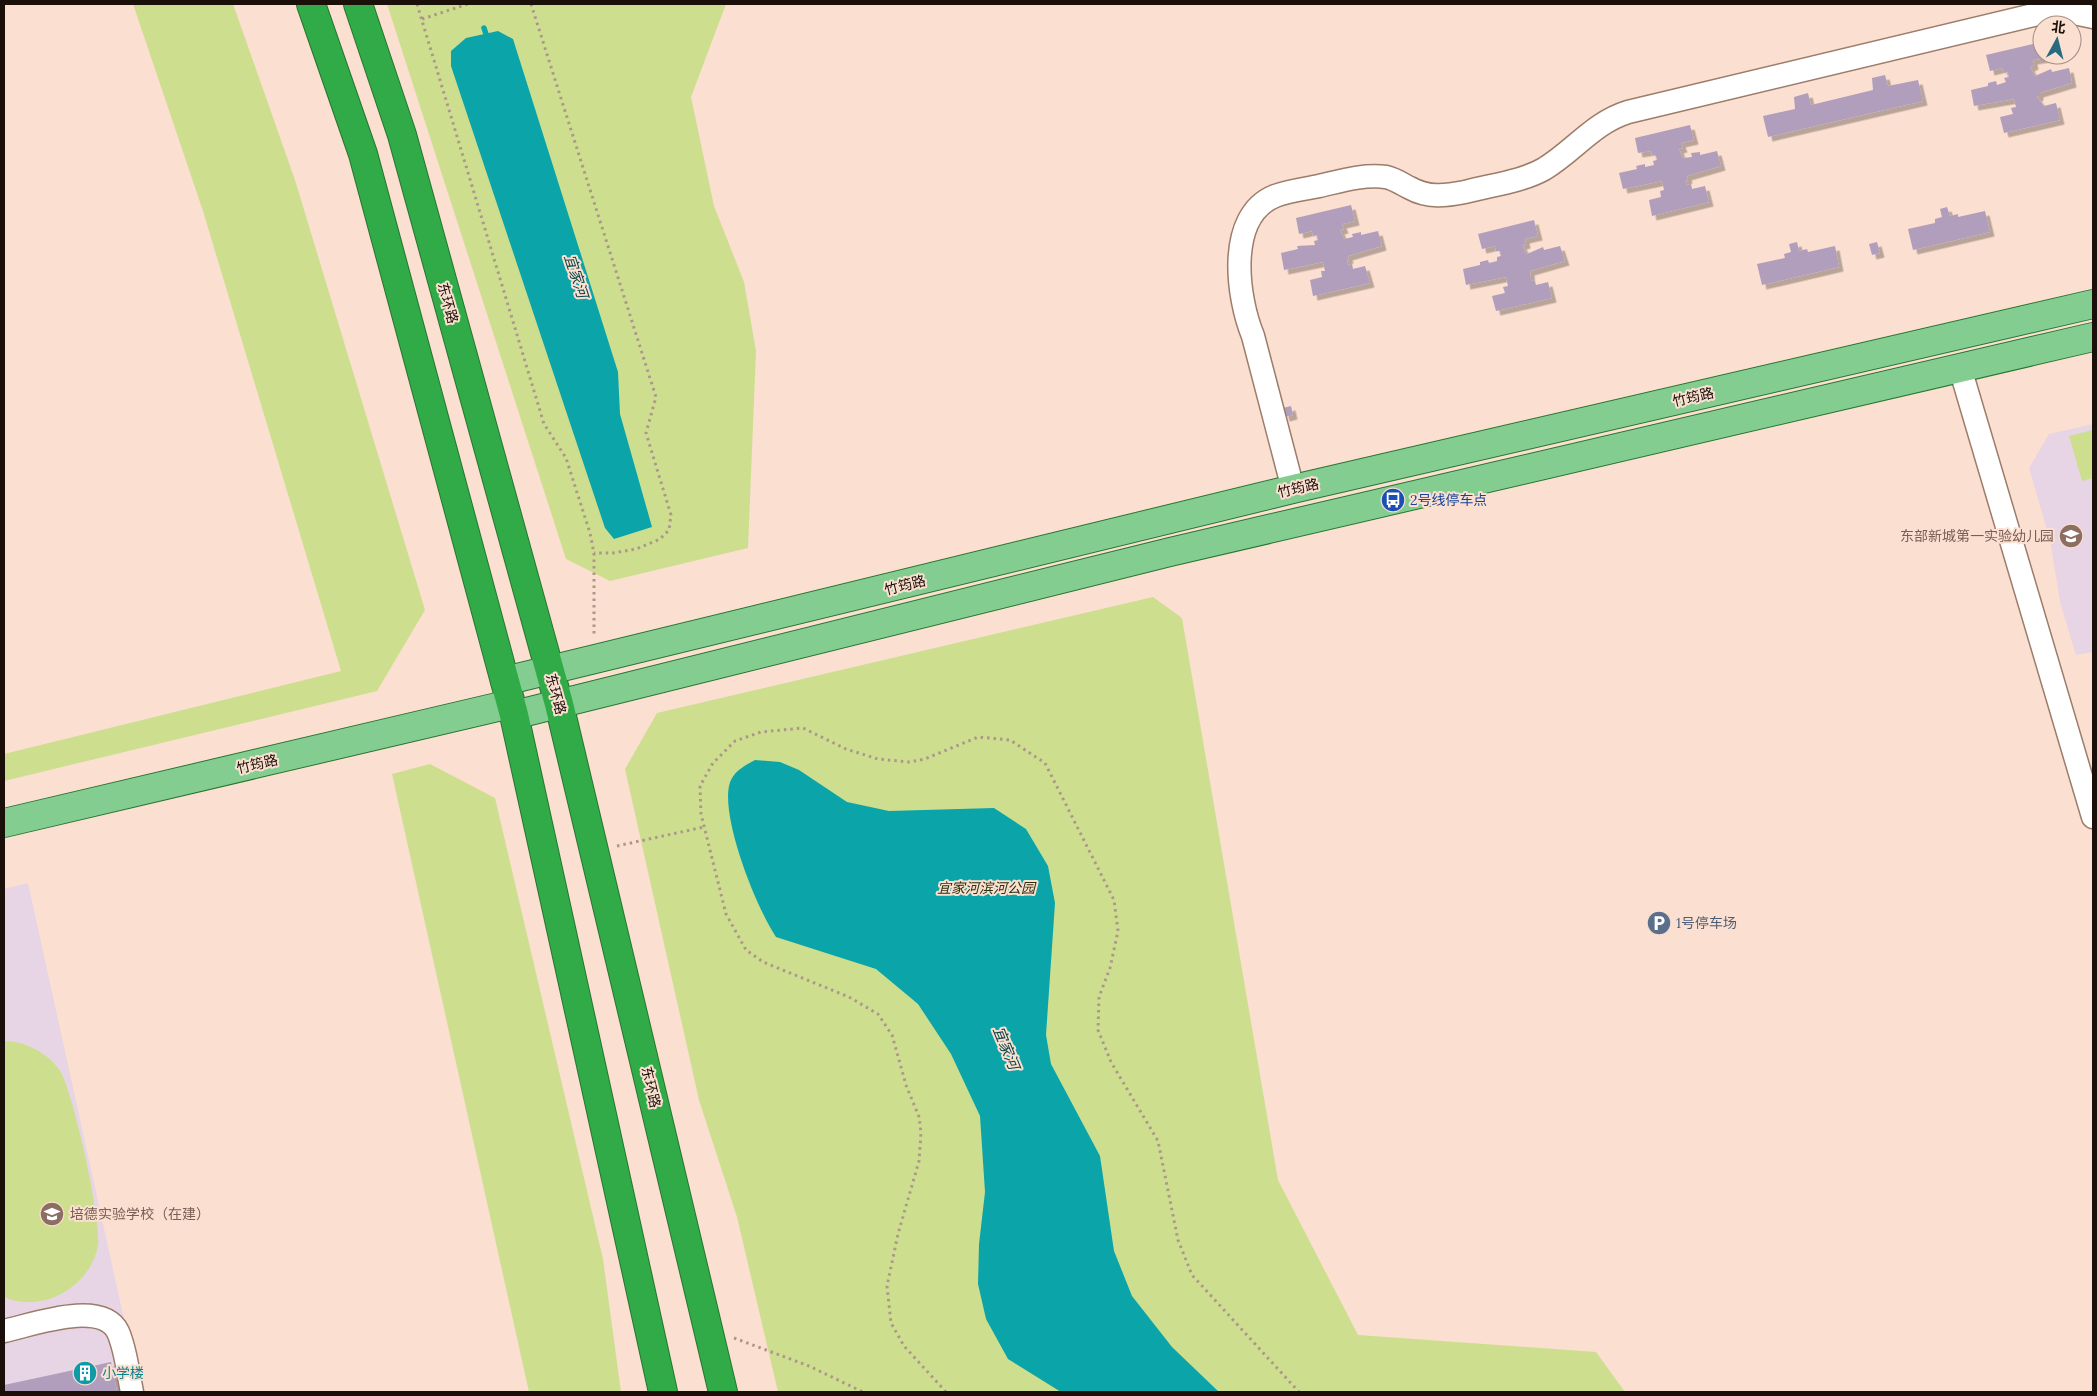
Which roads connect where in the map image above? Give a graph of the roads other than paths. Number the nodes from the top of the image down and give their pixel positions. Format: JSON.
{"nodes":[{"id":1,"x":311,"y":4,"type":"edge"},
{"id":2,"x":358,"y":4,"type":"edge"},
{"id":3,"x":2093,"y":16,"type":"edge"},
{"id":4,"x":2093,"y":304,"type":"edge"},
{"id":5,"x":2093,"y":337,"type":"edge"},
{"id":6,"x":1960,"y":368,"type":"junction"},
{"id":7,"x":1293,"y":489,"type":"junction"},
{"id":8,"x":550,"y":671,"type":"junction"},
{"id":9,"x":510,"y":700,"type":"junction"},
{"id":10,"x":559,"y":704,"type":"junction"},
{"id":11,"x":2093,"y":816,"type":"edge"},
{"id":12,"x":4,"y":823,"type":"edge"},
{"id":13,"x":4,"y":1331,"type":"edge"},
{"id":14,"x":132,"y":1392,"type":"edge"},
{"id":15,"x":663,"y":1392,"type":"edge"},
{"id":16,"x":723,"y":1392,"type":"edge"}],
"edges":[{"from":1,"to":9,"type":"highway"},
{"from":2,"to":8,"type":"highway","name":"东环路"},
{"from":3,"to":7,"type":"street"},
{"from":4,"to":7,"type":"main road","name":"竹筠路"},
{"from":5,"to":6,"type":"main road","name":"竹筠路"},
{"from":6,"to":10,"type":"main road","name":"竹筠路"},
{"from":6,"to":11,"type":"street"},
{"from":7,"to":8,"type":"main road","name":"竹筠路"},
{"from":8,"to":9,"type":"main road","name":"竹筠路"},
{"from":8,"to":10,"type":"highway","name":"东环路"},
{"from":9,"to":10,"type":"main road","name":"竹筠路"},
{"from":9,"to":12,"type":"main road","name":"竹筠路"},
{"from":9,"to":15,"type":"highway"},
{"from":10,"to":16,"type":"highway","name":"东环路"},
{"from":13,"to":14,"type":"street"}]}
